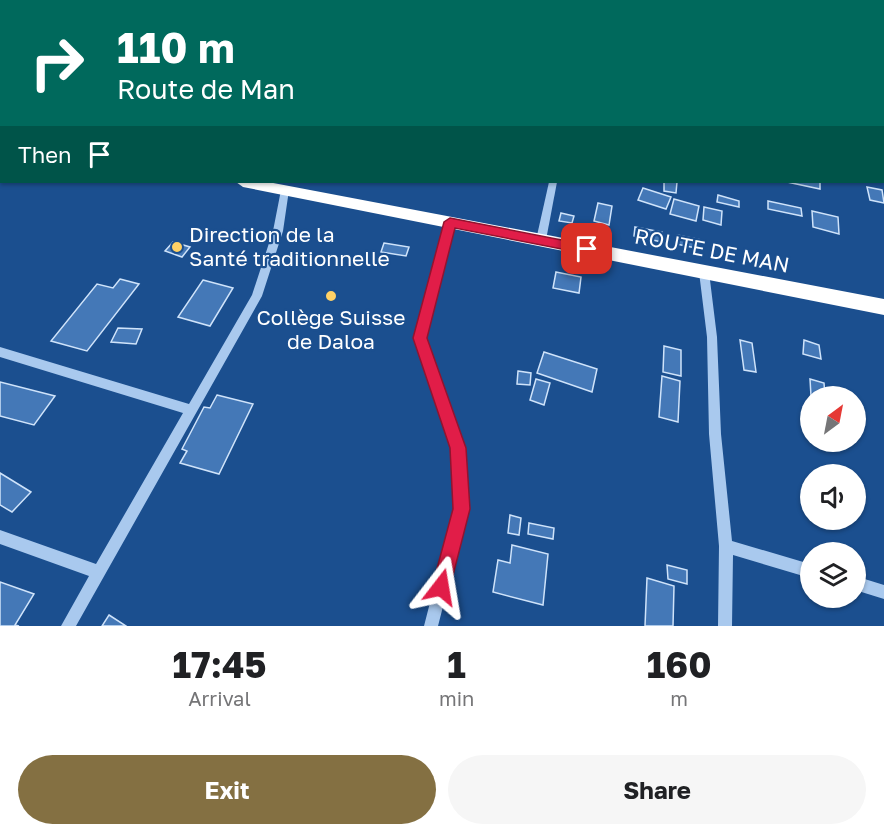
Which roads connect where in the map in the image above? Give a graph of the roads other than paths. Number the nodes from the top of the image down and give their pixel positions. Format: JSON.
{"nodes":[{"id":1,"x":248,"y":183,"type":"edge"},
{"id":2,"x":553,"y":183,"type":"edge"},
{"id":3,"x":285,"y":190,"type":"junction"},
{"id":4,"x":450,"y":222,"type":"junction"},
{"id":5,"x":541,"y":240,"type":"junction"},
{"id":6,"x":704,"y":272,"type":"junction"},
{"id":7,"x":884,"y":307,"type":"edge"},
{"id":8,"x":0,"y":352,"type":"edge"},
{"id":9,"x":191,"y":410,"type":"junction"},
{"id":10,"x":0,"y":537,"type":"edge"},
{"id":11,"x":726,"y":546,"type":"junction"},
{"id":12,"x":800,"y":567,"type":"edge"},
{"id":13,"x":98,"y":572,"type":"junction"},
{"id":14,"x":866,"y":587,"type":"edge"},
{"id":15,"x":884,"y":592,"type":"edge"},
{"id":16,"x":68,"y":626,"type":"edge"},
{"id":17,"x":431,"y":626,"type":"edge"},
{"id":18,"x":725,"y":626,"type":"edge"}],
"edges":[{"from":1,"to":3,"type":"highway","name":"ROUTE DE MAN"},
{"from":2,"to":5,"type":"street"},
{"from":3,"to":4,"type":"highway","name":"ROUTE DE MAN"},
{"from":3,"to":9,"type":"street"},
{"from":4,"to":5,"type":"highway","name":"ROUTE DE MAN"},
{"from":4,"to":17,"type":"street"},
{"from":5,"to":6,"type":"highway","name":"ROUTE DE MAN"},
{"from":6,"to":7,"type":"highway","name":"ROUTE DE MAN"},
{"from":6,"to":11,"type":"street"},
{"from":8,"to":9,"type":"street"},
{"from":9,"to":13,"type":"street"},
{"from":10,"to":13,"type":"street"},
{"from":11,"to":12,"type":"street"},
{"from":11,"to":18,"type":"street"},
{"from":13,"to":16,"type":"street"},
{"from":14,"to":15,"type":"street"}]}
